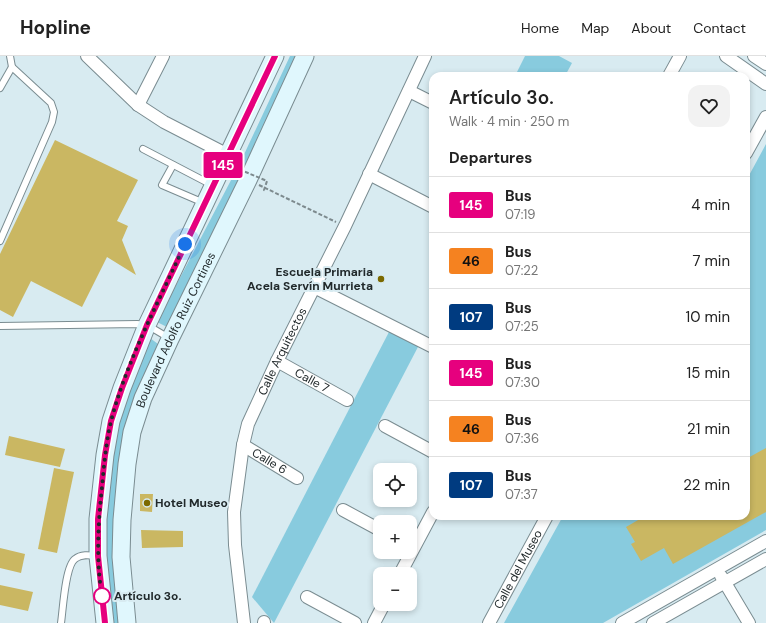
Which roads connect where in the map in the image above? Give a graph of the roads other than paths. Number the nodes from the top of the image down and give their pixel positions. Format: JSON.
{"nodes":[{"id":1,"x":10,"y":56,"type":"edge"},
{"id":2,"x":87,"y":56,"type":"edge"},
{"id":3,"x":163,"y":56,"type":"edge"},
{"id":4,"x":275,"y":56,"type":"edge"},
{"id":5,"x":306,"y":56,"type":"edge"},
{"id":6,"x":425,"y":56,"type":"edge"},
{"id":7,"x":680,"y":56,"type":"edge"},
{"id":8,"x":726,"y":56,"type":"edge"},
{"id":9,"x":754,"y":56,"type":"edge"},
{"id":10,"x":766,"y":64,"type":"edge"},
{"id":11,"x":12,"y":66,"type":"junction"},
{"id":12,"x":671,"y":72,"type":"edge"},
{"id":13,"x":749,"y":72,"type":"edge"},
{"id":14,"x":750,"y":73,"type":"edge"},
{"id":15,"x":1,"y":84,"type":"edge"},
{"id":16,"x":766,"y":84,"type":"edge"},
{"id":17,"x":409,"y":91,"type":"junction"},
{"id":18,"x":429,"y":101,"type":"edge"},
{"id":19,"x":138,"y":105,"type":"junction"},
{"id":20,"x":766,"y":117,"type":"edge"},
{"id":21,"x":750,"y":146,"type":"edge"},
{"id":22,"x":143,"y":149,"type":"dead end"},
{"id":23,"x":222,"y":159,"type":"junction"},
{"id":24,"x":173,"y":165,"type":"junction"},
{"id":25,"x":369,"y":174,"type":"junction"},
{"id":26,"x":213,"y":186,"type":"junction"},
{"id":27,"x":204,"y":204,"type":"junction"},
{"id":28,"x":429,"y":206,"type":"edge"},
{"id":29,"x":0,"y":241,"type":"edge"},
{"id":30,"x":314,"y":287,"type":"junction"},
{"id":31,"x":147,"y":325,"type":"junction"},
{"id":32,"x":0,"y":326,"type":"edge"},
{"id":33,"x":170,"y":339,"type":"junction"},
{"id":34,"x":429,"y":345,"type":"edge"},
{"id":35,"x":277,"y":362,"type":"junction"},
{"id":36,"x":347,"y":400,"type":"dead end"},
{"id":37,"x":385,"y":426,"type":"dead end"},
{"id":38,"x":243,"y":445,"type":"junction"},
{"id":39,"x":429,"y":450,"type":"edge"},
{"id":40,"x":297,"y":478,"type":"dead end"},
{"id":41,"x":343,"y":510,"type":"dead end"},
{"id":42,"x":429,"y":519,"type":"edge"},
{"id":43,"x":545,"y":520,"type":"edge"},
{"id":44,"x":373,"y":526,"type":"edge"},
{"id":45,"x":417,"y":539,"type":"edge"},
{"id":46,"x":766,"y":541,"type":"edge"},
{"id":47,"x":98,"y":556,"type":"junction"},
{"id":48,"x":766,"y":559,"type":"edge"},
{"id":49,"x":717,"y":569,"type":"junction"},
{"id":50,"x":725,"y":582,"type":"junction"},
{"id":51,"x":307,"y":597,"type":"dead end"},
{"id":52,"x":380,"y":611,"type":"edge"},
{"id":53,"x":61,"y":623,"type":"edge"},
{"id":54,"x":105,"y":623,"type":"edge"},
{"id":55,"x":127,"y":623,"type":"edge"},
{"id":56,"x":244,"y":623,"type":"edge"},
{"id":57,"x":355,"y":623,"type":"edge"},
{"id":58,"x":374,"y":623,"type":"edge"},
{"id":59,"x":489,"y":623,"type":"edge"},
{"id":60,"x":622,"y":623,"type":"edge"},
{"id":61,"x":653,"y":623,"type":"edge"},
{"id":62,"x":749,"y":623,"type":"edge"}],
"edges":[{"from":1,"to":11,"type":"lane"},
{"from":2,"to":19,"type":"street"},
{"from":3,"to":19,"type":"street"},
{"from":4,"to":23,"type":"main road","name":"Boulevard Adolfo Ruiz Cortines"},
{"from":5,"to":33,"type":"main road","name":"Boulevard Adolfo Ruiz Cortines"},
{"from":6,"to":17,"type":"street","name":"Calle Arquitectos"},
{"from":7,"to":12,"type":"street"},
{"from":8,"to":13,"type":"street"},
{"from":9,"to":10,"type":"street"},
{"from":11,"to":15,"type":"lane"},
{"from":11,"to":29,"type":"lane"},
{"from":14,"to":16,"type":"street"},
{"from":17,"to":18,"type":"street"},
{"from":17,"to":25,"type":"street","name":"Calle Arquitectos"},
{"from":19,"to":23,"type":"street"},
{"from":20,"to":21,"type":"street"},
{"from":22,"to":24,"type":"lane"},
{"from":23,"to":26,"type":"main road","name":"Boulevard Adolfo Ruiz Cortines"},
{"from":24,"to":26,"type":"lane"},
{"from":24,"to":27,"type":"lane"},
{"from":25,"to":28,"type":"street"},
{"from":25,"to":30,"type":"street","name":"Calle Arquitectos"},
{"from":26,"to":27,"type":"main road","name":"Boulevard Adolfo Ruiz Cortines"},
{"from":27,"to":31,"type":"main road","name":"Boulevard Adolfo Ruiz Cortines"},
{"from":30,"to":34,"type":"street"},
{"from":30,"to":35,"type":"street","name":"Calle Arquitectos"},
{"from":31,"to":32,"type":"lane"},
{"from":31,"to":33,"type":"lane"},
{"from":31,"to":47,"type":"main road","name":"Boulevard Adolfo Ruiz Cortines"},
{"from":33,"to":55,"type":"main road","name":"Boulevard Adolfo Ruiz Cortines"},
{"from":35,"to":36,"type":"street","name":"Calle 7"},
{"from":35,"to":38,"type":"street","name":"Calle Arquitectos"},
{"from":37,"to":39,"type":"street"},
{"from":38,"to":40,"type":"street","name":"Calle 6"},
{"from":38,"to":56,"type":"street","name":"Calle Arquitectos"},
{"from":41,"to":44,"type":"street"},
{"from":42,"to":45,"type":"street"},
{"from":43,"to":59,"type":"street","name":"Calle del Museo"},
{"from":46,"to":49,"type":"street"},
{"from":47,"to":53,"type":"lane"},
{"from":47,"to":54,"type":"main road","name":"Boulevard Adolfo Ruiz Cortines"},
{"from":48,"to":50,"type":"street"},
{"from":49,"to":50,"type":"street"},
{"from":49,"to":60,"type":"street"},
{"from":50,"to":61,"type":"street"},
{"from":50,"to":62,"type":"street"},
{"from":51,"to":57,"type":"street"},
{"from":52,"to":58,"type":"street"}]}
